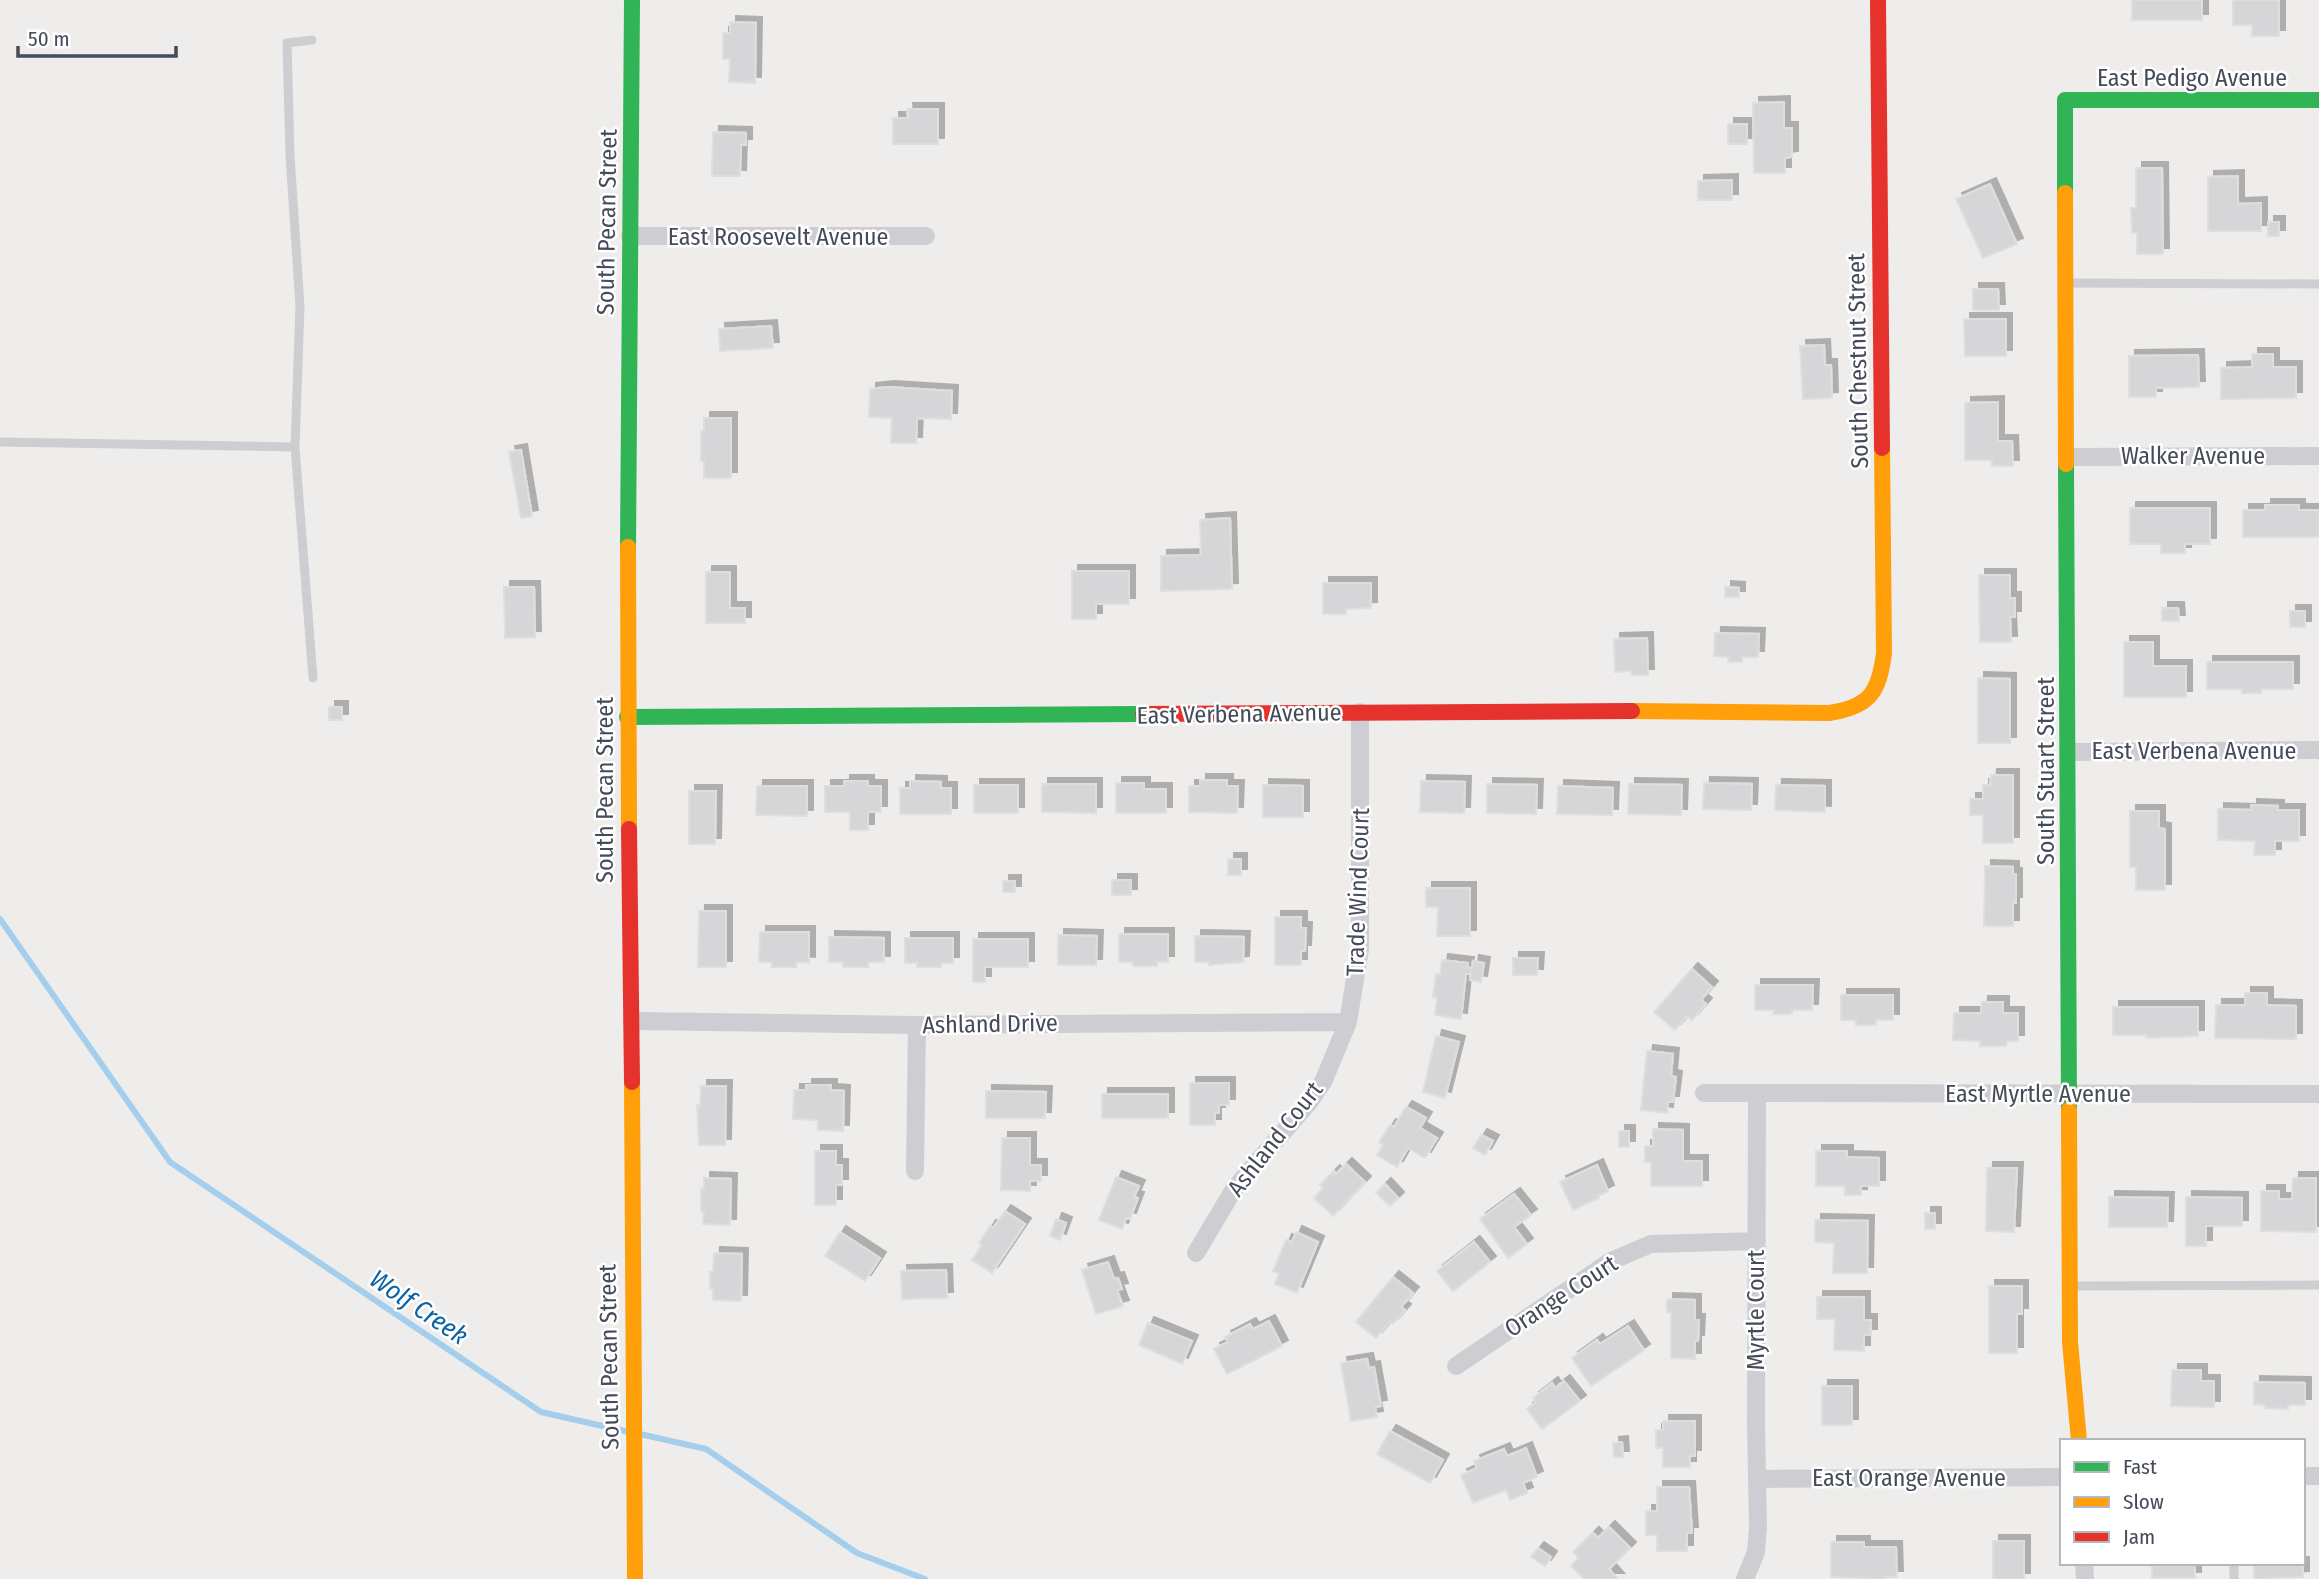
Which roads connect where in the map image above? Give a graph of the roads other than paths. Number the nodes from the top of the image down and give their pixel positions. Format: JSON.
{"nodes":[{"id":1,"x":632,"y":0,"type":"edge"},
{"id":2,"x":1878,"y":0,"type":"edge"},
{"id":3,"x":312,"y":40,"type":"dead end"},
{"id":4,"x":2065,"y":100,"type":"joint"},
{"id":5,"x":2319,"y":100,"type":"edge"},
{"id":6,"x":630,"y":236,"type":"junction"},
{"id":7,"x":926,"y":236,"type":"dead end"},
{"id":8,"x":2065,"y":283,"type":"junction"},
{"id":9,"x":2319,"y":284,"type":"edge"},
{"id":10,"x":0,"y":442,"type":"edge"},
{"id":11,"x":295,"y":447,"type":"junction"},
{"id":12,"x":2319,"y":456,"type":"edge"},
{"id":13,"x":2067,"y":457,"type":"junction"},
{"id":14,"x":313,"y":678,"type":"dead end"},
{"id":15,"x":1851,"y":710,"type":"joint"},
{"id":16,"x":1360,"y":712,"type":"junction"},
{"id":17,"x":627,"y":717,"type":"junction"},
{"id":18,"x":2319,"y":750,"type":"edge"},
{"id":19,"x":2069,"y":752,"type":"junction"},
{"id":20,"x":632,"y":1021,"type":"junction"},
{"id":21,"x":1348,"y":1022,"type":"junction"},
{"id":22,"x":917,"y":1025,"type":"junction"},
{"id":23,"x":1704,"y":1093,"type":"dead end"},
{"id":24,"x":1757,"y":1093,"type":"junction"},
{"id":25,"x":2068,"y":1094,"type":"junction"},
{"id":26,"x":2319,"y":1094,"type":"edge"},
{"id":27,"x":915,"y":1171,"type":"dead end"},
{"id":28,"x":1757,"y":1241,"type":"junction"},
{"id":29,"x":1196,"y":1253,"type":"dead end"},
{"id":30,"x":2319,"y":1285,"type":"edge"},
{"id":31,"x":2070,"y":1286,"type":"junction"},
{"id":32,"x":1456,"y":1366,"type":"dead end"},
{"id":33,"x":2079,"y":1439,"type":"edge"},
{"id":34,"x":2060,"y":1477,"type":"edge"},
{"id":35,"x":1757,"y":1479,"type":"junction"},
{"id":36,"x":635,"y":1579,"type":"edge"},
{"id":37,"x":1745,"y":1579,"type":"edge"}],
"edges":[{"from":1,"to":6,"type":"street","name":"South Pecan Street"},
{"from":2,"to":15,"type":"street","name":"South Chestnut Street"},
{"from":3,"to":11,"type":"lane"},
{"from":4,"to":5,"type":"street","name":"East Pedigo Avenue"},
{"from":4,"to":8,"type":"street","name":"South Stuart Street"},
{"from":6,"to":7,"type":"street","name":"East Roosevelt Avenue"},
{"from":6,"to":17,"type":"street","name":"South Pecan Street"},
{"from":8,"to":9,"type":"lane"},
{"from":8,"to":13,"type":"street","name":"South Stuart Street"},
{"from":10,"to":11,"type":"lane"},
{"from":11,"to":14,"type":"lane"},
{"from":12,"to":13,"type":"street","name":"Walker Avenue"},
{"from":13,"to":19,"type":"street","name":"South Stuart Street"},
{"from":15,"to":16,"type":"street","name":"East Verbena Avenue"},
{"from":16,"to":17,"type":"street","name":"East Verbena Avenue"},
{"from":16,"to":21,"type":"street","name":"Trade Wind Court"},
{"from":17,"to":20,"type":"street","name":"South Pecan Street"},
{"from":18,"to":19,"type":"street","name":"East Verbena Avenue"},
{"from":19,"to":25,"type":"street","name":"South Stuart Street"},
{"from":20,"to":22,"type":"street","name":"Ashland Drive"},
{"from":20,"to":36,"type":"street","name":"South Pecan Street"},
{"from":21,"to":22,"type":"street","name":"Ashland Drive"},
{"from":21,"to":29,"type":"street","name":"Ashland Court"},
{"from":22,"to":27,"type":"street"},
{"from":23,"to":24,"type":"street"},
{"from":24,"to":25,"type":"street","name":"East Myrtle Avenue"},
{"from":24,"to":28,"type":"street","name":"Myrtle Court"},
{"from":25,"to":26,"type":"street","name":"East Myrtle Avenue"},
{"from":25,"to":31,"type":"street","name":"South Stuart Street"},
{"from":28,"to":32,"type":"street","name":"Orange Court"},
{"from":28,"to":35,"type":"street","name":"Myrtle Court"},
{"from":30,"to":31,"type":"lane"},
{"from":31,"to":33,"type":"street","name":"South Stuart Street"},
{"from":34,"to":35,"type":"street","name":"East Orange Avenue"},
{"from":35,"to":37,"type":"street","name":"Myrtle Court"}]}
